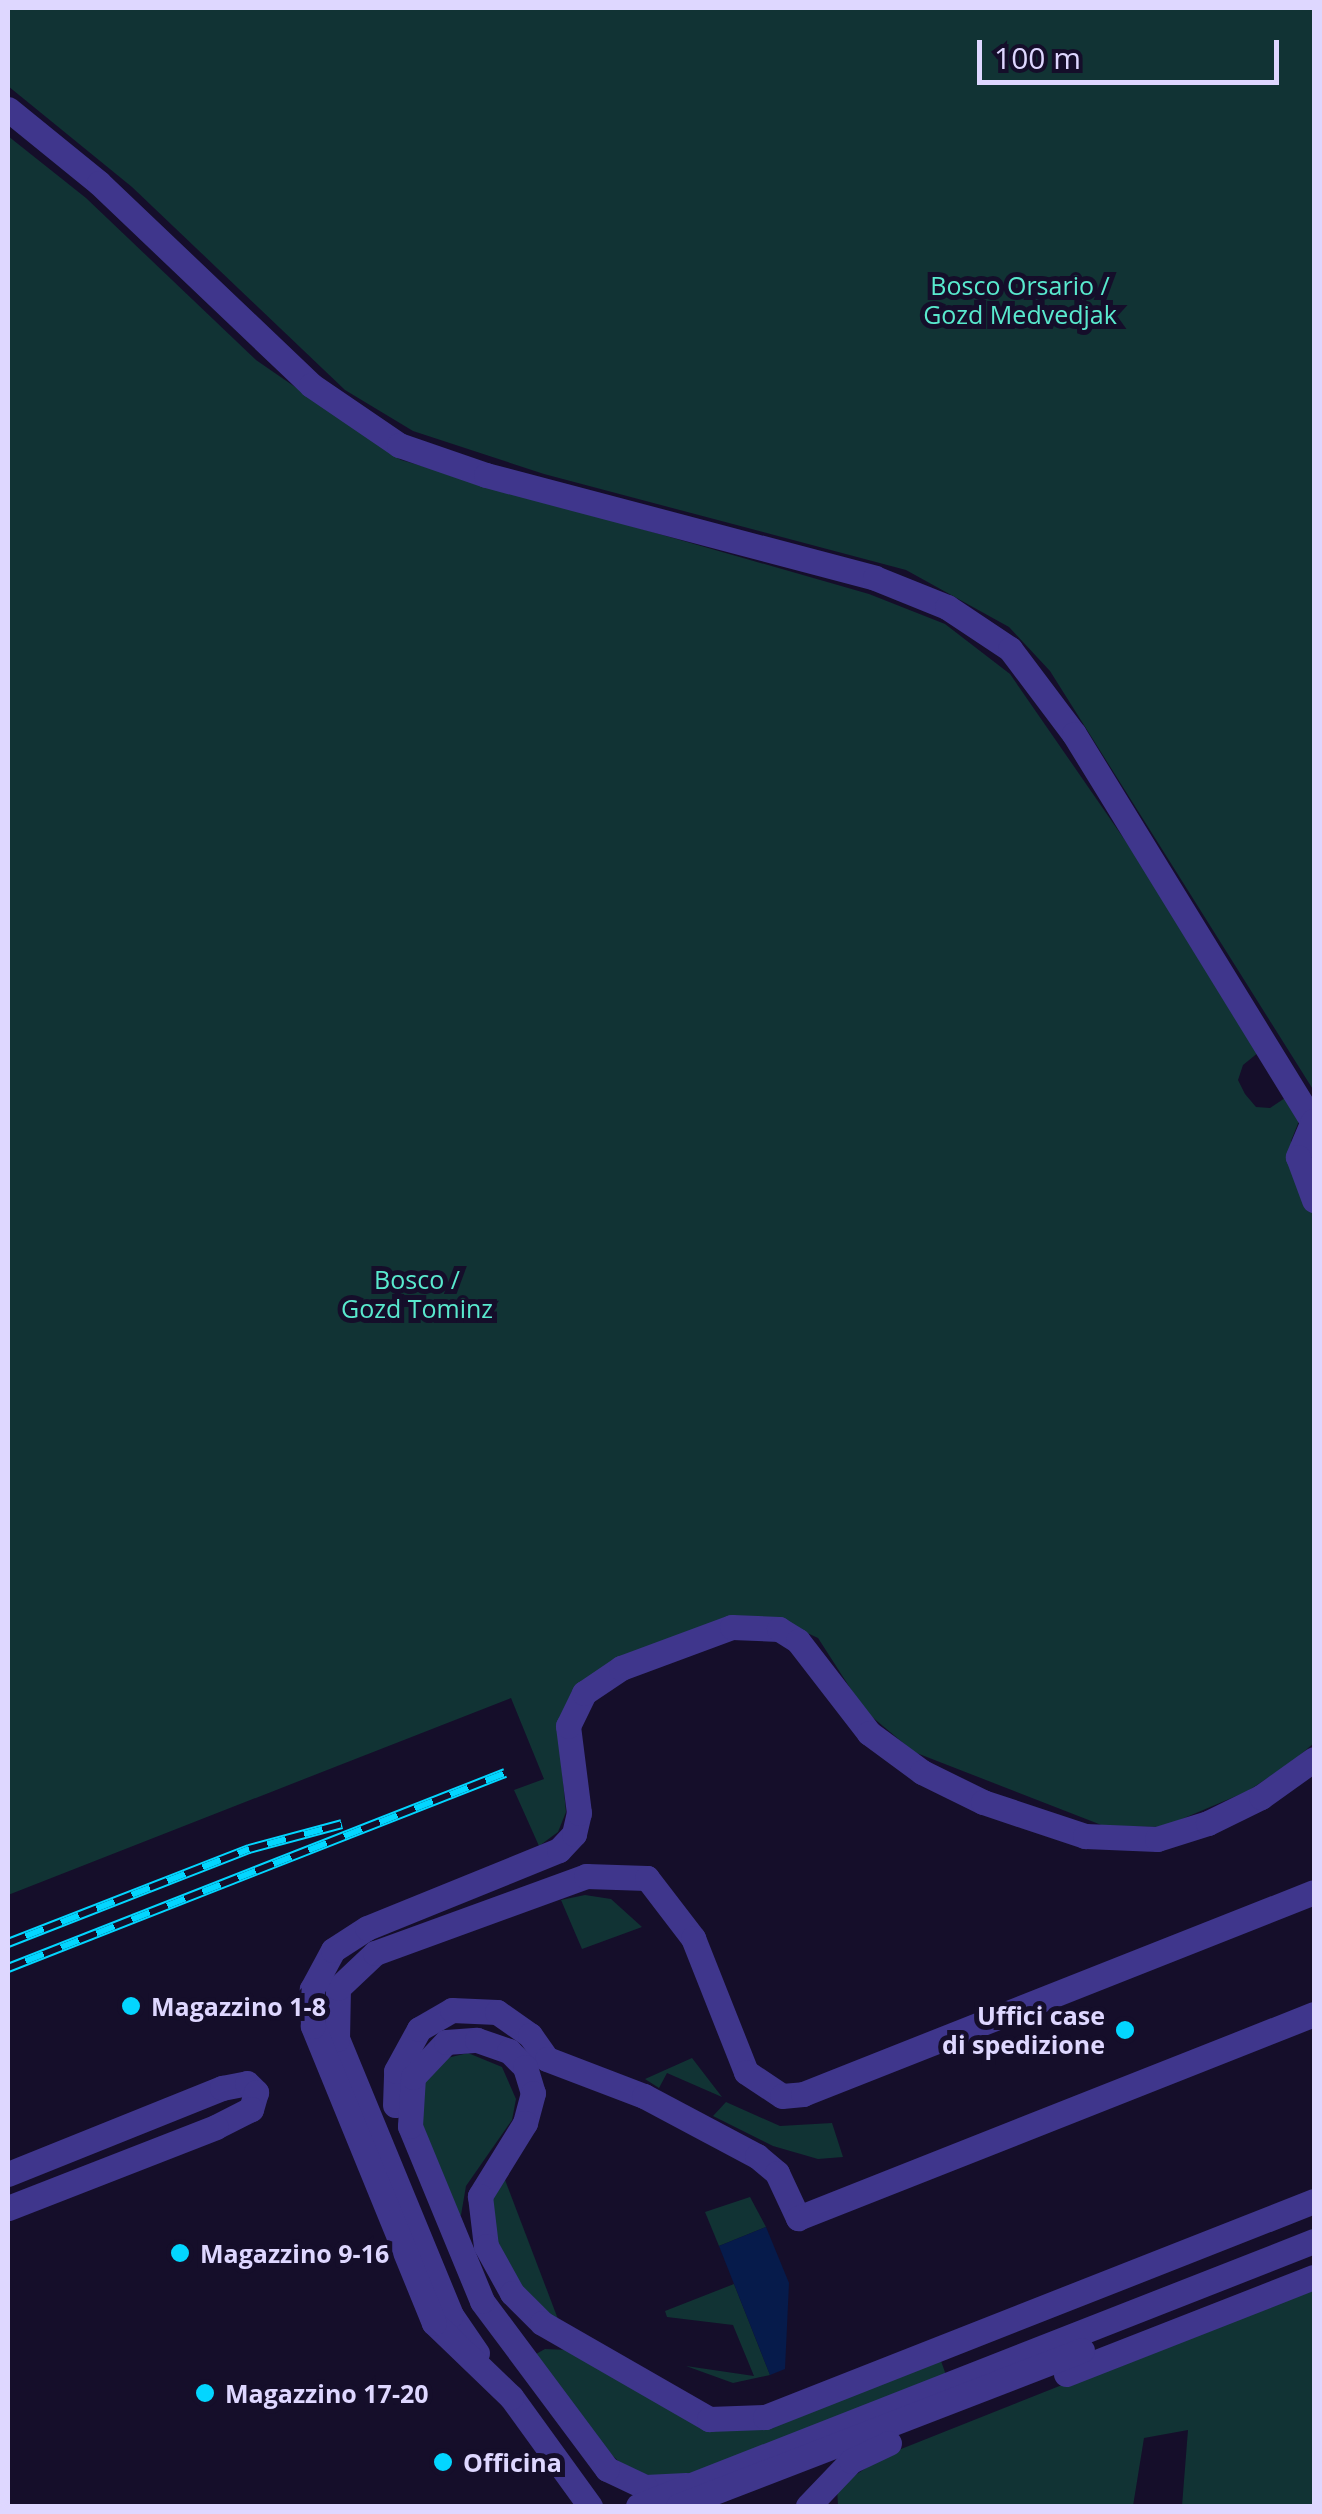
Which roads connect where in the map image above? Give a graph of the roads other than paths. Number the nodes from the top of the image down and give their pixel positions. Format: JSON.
{"nodes":[{"id":1,"x":8,"y":109,"type":"edge"},
{"id":2,"x":1314,"y":1123,"type":"edge"},
{"id":3,"x":1314,"y":1200,"type":"edge"},
{"id":4,"x":1314,"y":1758,"type":"edge"},
{"id":5,"x":1314,"y":1892,"type":"edge"},
{"id":6,"x":1314,"y":2014,"type":"edge"},
{"id":7,"x":8,"y":2174,"type":"edge"},
{"id":8,"x":1314,"y":2201,"type":"edge"},
{"id":9,"x":8,"y":2208,"type":"edge"},
{"id":10,"x":1314,"y":2241,"type":"edge"},
{"id":11,"x":1314,"y":2259,"type":"edge"},
{"id":12,"x":1314,"y":2277,"type":"edge"},
{"id":13,"x":498,"y":2382,"type":"junction"},
{"id":14,"x":786,"y":2466,"type":"junction"},
{"id":15,"x":686,"y":2498,"type":"edge"},
{"id":16,"x":813,"y":2504,"type":"edge"},
{"id":17,"x":640,"y":2505,"type":"edge"},
{"id":18,"x":590,"y":2506,"type":"edge"}],
"edges":[{"from":1,"to":2,"type":"street"},
{"from":2,"to":3,"type":"street"},
{"from":4,"to":13,"type":"street"},
{"from":5,"to":13,"type":"street"},
{"from":6,"to":17,"type":"street"},
{"from":7,"to":9,"type":"street"},
{"from":8,"to":15,"type":"street"},
{"from":10,"to":15,"type":"street"},
{"from":11,"to":14,"type":"street"},
{"from":12,"to":16,"type":"street"},
{"from":13,"to":18,"type":"street"},
{"from":14,"to":15,"type":"street"},
{"from":14,"to":16,"type":"street"},
{"from":15,"to":17,"type":"street"}]}
